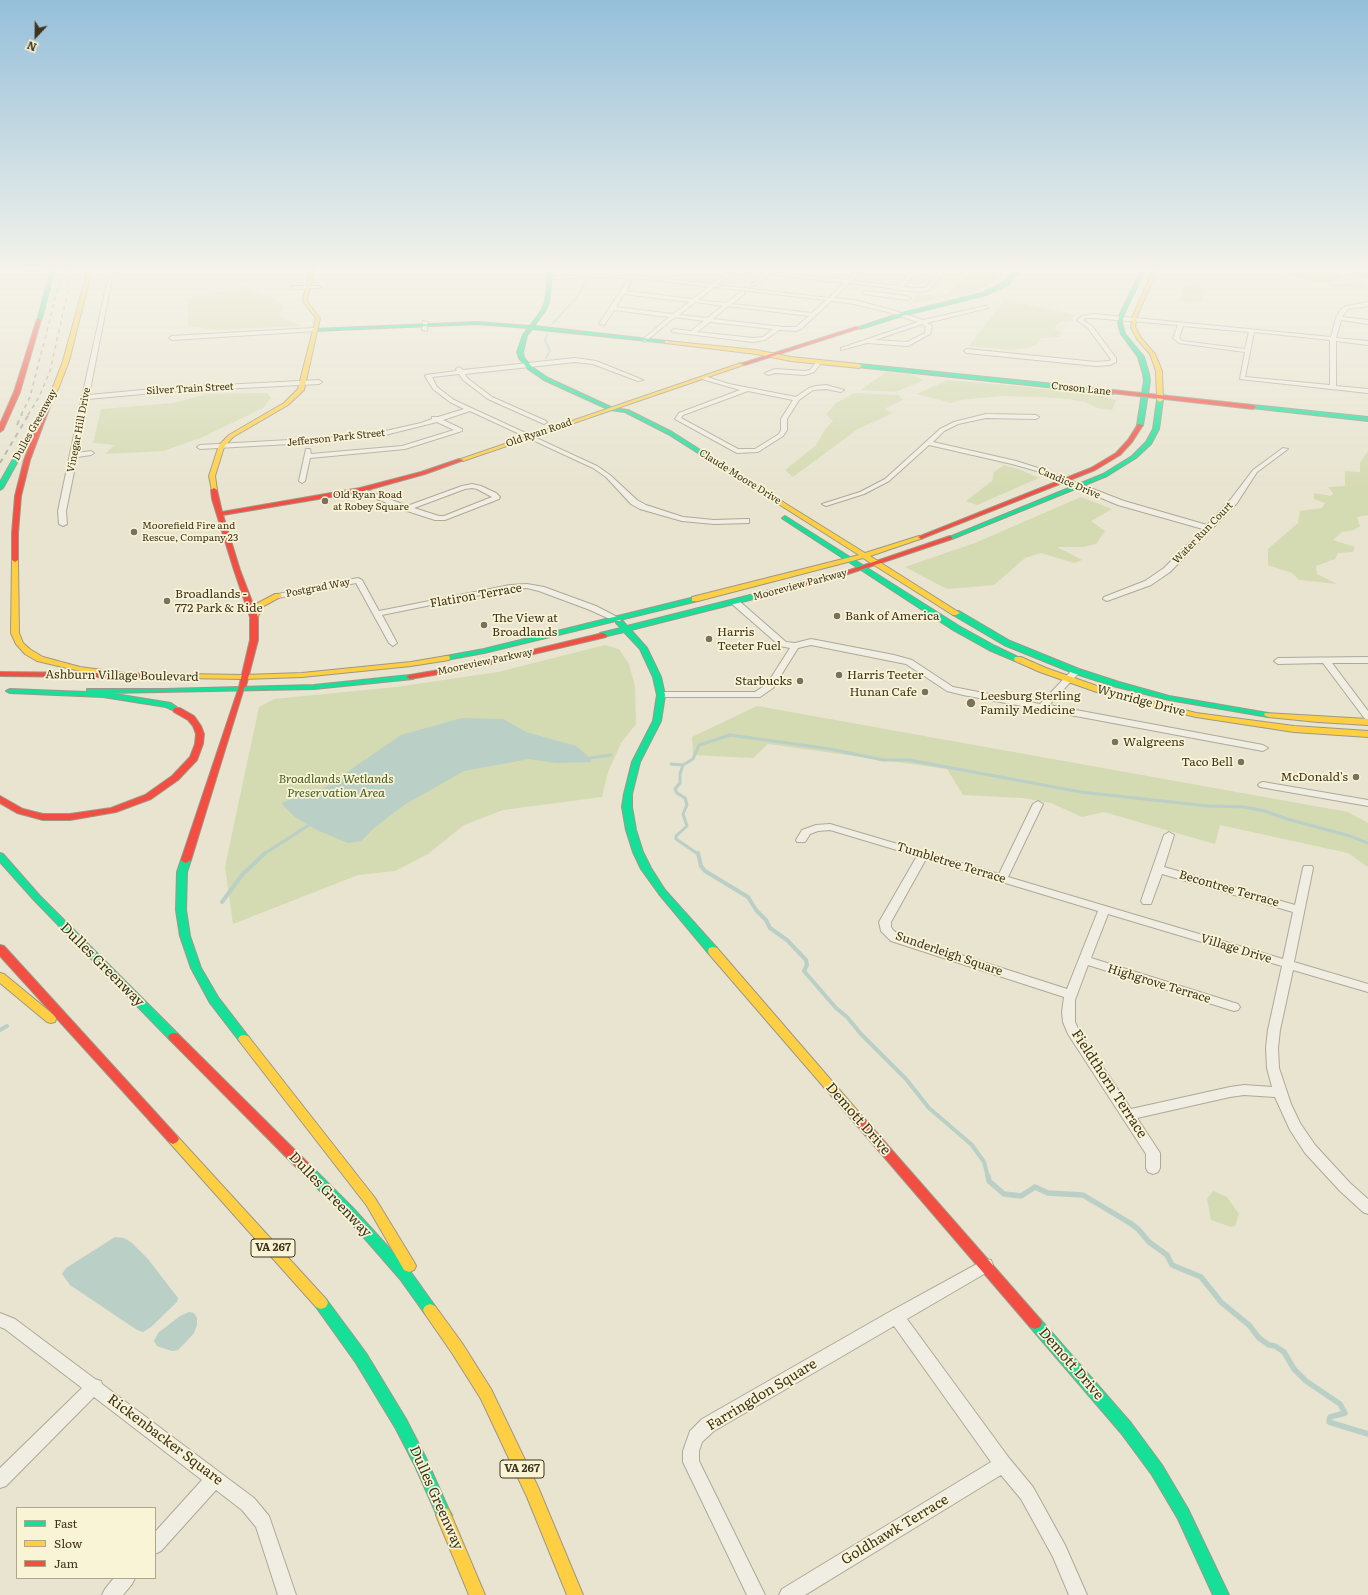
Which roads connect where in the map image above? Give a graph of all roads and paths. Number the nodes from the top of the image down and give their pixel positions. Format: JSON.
{"nodes":[{"id":1,"x":32,"y":342,"type":"edge"},
{"id":2,"x":71,"y":342,"type":"edge"},
{"id":3,"x":96,"y":342,"type":"edge"},
{"id":4,"x":312,"y":342,"type":"edge"},
{"id":5,"x":521,"y":342,"type":"edge"},
{"id":6,"x":665,"y":342,"type":"edge"},
{"id":7,"x":811,"y":342,"type":"edge"},
{"id":8,"x":861,"y":342,"type":"edge"},
{"id":9,"x":886,"y":342,"type":"edge"},
{"id":10,"x":911,"y":342,"type":"edge"},
{"id":11,"x":1102,"y":342,"type":"edge"},
{"id":12,"x":1130,"y":342,"type":"edge"},
{"id":13,"x":1143,"y":342,"type":"edge"},
{"id":14,"x":1186,"y":342,"type":"edge"},
{"id":15,"x":1250,"y":342,"type":"edge"},
{"id":16,"x":1333,"y":342,"type":"edge"},
{"id":17,"x":843,"y":349,"type":"dead end"},
{"id":18,"x":1248,"y":350,"type":"junction"},
{"id":19,"x":967,"y":351,"type":"dead end"},
{"id":20,"x":770,"y":355,"type":"junction"},
{"id":21,"x":819,"y":362,"type":"junction"},
{"id":22,"x":528,"y":366,"type":"junction"},
{"id":23,"x":460,"y":371,"type":"junction"},
{"id":24,"x":768,"y":373,"type":"dead end"},
{"id":25,"x":704,"y":378,"type":"junction"},
{"id":26,"x":640,"y":380,"type":"dead end"},
{"id":27,"x":319,"y":382,"type":"dead end"},
{"id":28,"x":304,"y":383,"type":"junction"},
{"id":29,"x":1334,"y":388,"type":"junction"},
{"id":30,"x":746,"y":390,"type":"junction"},
{"id":31,"x":841,"y":390,"type":"dead end"},
{"id":32,"x":1368,"y":391,"type":"edge"},
{"id":33,"x":1144,"y":396,"type":"junction"},
{"id":34,"x":85,"y":397,"type":"junction"},
{"id":35,"x":1160,"y":398,"type":"junction"},
{"id":36,"x":797,"y":399,"type":"junction"},
{"id":37,"x":48,"y":404,"type":"junction"},
{"id":38,"x":612,"y":409,"type":"junction"},
{"id":39,"x":468,"y":410,"type":"junction"},
{"id":40,"x":1036,"y":417,"type":"dead end"},
{"id":41,"x":434,"y":418,"type":"junction"},
{"id":42,"x":1368,"y":419,"type":"edge"},
{"id":43,"x":544,"y":422,"type":"dead end"},
{"id":44,"x":1,"y":428,"type":"edge"},
{"id":45,"x":528,"y":437,"type":"junction"},
{"id":46,"x":310,"y":439,"type":"junction"},
{"id":47,"x":928,"y":443,"type":"junction"},
{"id":48,"x":221,"y":446,"type":"junction"},
{"id":49,"x":200,"y":447,"type":"dead end"},
{"id":50,"x":1284,"y":449,"type":"dead end"},
{"id":51,"x":91,"y":453,"type":"dead end"},
{"id":52,"x":74,"y":455,"type":"junction"},
{"id":53,"x":307,"y":456,"type":"junction"},
{"id":54,"x":704,"y":466,"type":"dead end"},
{"id":55,"x":302,"y":481,"type":"dead end"},
{"id":56,"x":1065,"y":481,"type":"junction"},
{"id":57,"x":1080,"y":487,"type":"junction"},
{"id":58,"x":0,"y":488,"type":"edge"},
{"id":59,"x":362,"y":490,"type":"junction"},
{"id":60,"x":826,"y":504,"type":"dead end"},
{"id":61,"x":407,"y":508,"type":"junction"},
{"id":62,"x":776,"y":512,"type":"dead end"},
{"id":63,"x":220,"y":514,"type":"junction"},
{"id":64,"x":746,"y":521,"type":"dead end"},
{"id":65,"x":63,"y":524,"type":"dead end"},
{"id":66,"x":1209,"y":528,"type":"junction"},
{"id":67,"x":864,"y":556,"type":"junction"},
{"id":68,"x":850,"y":560,"type":"junction"},
{"id":69,"x":877,"y":564,"type":"junction"},
{"id":70,"x":862,"y":568,"type":"junction"},
{"id":71,"x":246,"y":590,"type":"junction"},
{"id":72,"x":278,"y":596,"type":"junction"},
{"id":73,"x":1107,"y":599,"type":"dead end"},
{"id":74,"x":736,"y":602,"type":"junction"},
{"id":75,"x":377,"y":614,"type":"junction"},
{"id":76,"x":254,"y":617,"type":"junction"},
{"id":77,"x":617,"y":620,"type":"junction"},
{"id":78,"x":626,"y":629,"type":"junction"},
{"id":79,"x":393,"y":643,"type":"dead end"},
{"id":80,"x":795,"y":646,"type":"junction"},
{"id":81,"x":1368,"y":660,"type":"edge"},
{"id":82,"x":1278,"y":661,"type":"dead end"},
{"id":83,"x":1326,"y":661,"type":"junction"},
{"id":84,"x":1076,"y":671,"type":"junction"},
{"id":85,"x":0,"y":675,"type":"edge"},
{"id":86,"x":132,"y":676,"type":"junction"},
{"id":87,"x":244,"y":677,"type":"junction"},
{"id":88,"x":1067,"y":679,"type":"junction"},
{"id":89,"x":241,"y":689,"type":"junction"},
{"id":90,"x":0,"y":691,"type":"edge"},
{"id":91,"x":10,"y":691,"type":"junction"},
{"id":92,"x":661,"y":695,"type":"junction"},
{"id":93,"x":1042,"y":707,"type":"junction"},
{"id":94,"x":1368,"y":717,"type":"edge"},
{"id":95,"x":1368,"y":722,"type":"edge"},
{"id":96,"x":1368,"y":734,"type":"edge"},
{"id":97,"x":1263,"y":748,"type":"dead end"},
{"id":98,"x":1263,"y":785,"type":"dead end"},
{"id":99,"x":0,"y":799,"type":"edge"},
{"id":100,"x":1368,"y":803,"type":"edge"},
{"id":101,"x":1038,"y":804,"type":"dead end"},
{"id":102,"x":1169,"y":835,"type":"dead end"},
{"id":103,"x":801,"y":840,"type":"dead end"},
{"id":104,"x":923,"y":855,"type":"junction"},
{"id":105,"x":0,"y":856,"type":"edge"},
{"id":106,"x":1308,"y":868,"type":"dead end"},
{"id":107,"x":1158,"y":869,"type":"junction"},
{"id":108,"x":1002,"y":879,"type":"junction"},
{"id":109,"x":1146,"y":901,"type":"dead end"},
{"id":110,"x":1104,"y":909,"type":"junction"},
{"id":111,"x":1300,"y":910,"type":"junction"},
{"id":112,"x":0,"y":949,"type":"edge"},
{"id":113,"x":1084,"y":960,"type":"junction"},
{"id":114,"x":1288,"y":964,"type":"junction"},
{"id":115,"x":0,"y":977,"type":"edge"},
{"id":116,"x":1368,"y":988,"type":"edge"},
{"id":117,"x":1071,"y":995,"type":"junction"},
{"id":118,"x":1234,"y":1007,"type":"dead end"},
{"id":119,"x":106,"y":1064,"type":"junction"},
{"id":120,"x":1279,"y":1092,"type":"junction"},
{"id":121,"x":1129,"y":1115,"type":"junction"},
{"id":122,"x":1153,"y":1168,"type":"dead end"},
{"id":123,"x":1368,"y":1208,"type":"edge"},
{"id":124,"x":986,"y":1265,"type":"junction"},
{"id":125,"x":896,"y":1316,"type":"junction"},
{"id":126,"x":0,"y":1320,"type":"edge"},
{"id":127,"x":457,"y":1348,"type":"junction"},
{"id":128,"x":94,"y":1386,"type":"junction"},
{"id":129,"x":1002,"y":1464,"type":"junction"},
{"id":130,"x":215,"y":1478,"type":"junction"},
{"id":131,"x":0,"y":1480,"type":"edge"},
{"id":132,"x":156,"y":1544,"type":"edge"},
{"id":133,"x":125,"y":1579,"type":"edge"},
{"id":134,"x":111,"y":1595,"type":"edge"},
{"id":135,"x":287,"y":1595,"type":"edge"},
{"id":136,"x":477,"y":1595,"type":"edge"},
{"id":137,"x":575,"y":1595,"type":"edge"},
{"id":138,"x":756,"y":1595,"type":"edge"},
{"id":139,"x":788,"y":1595,"type":"edge"},
{"id":140,"x":1078,"y":1595,"type":"edge"},
{"id":141,"x":1221,"y":1595,"type":"edge"}],
"edges":[{"from":1,"to":44,"type":"main road"},
{"from":2,"to":37,"type":"main road","name":"Dulles Greenway"},
{"from":3,"to":34,"type":"street","name":"Vinegar Hill Drive"},
{"from":4,"to":28,"type":"main road"},
{"from":5,"to":22,"type":"main road"},
{"from":6,"to":20,"type":"main road","name":"Croson Lane"},
{"from":7,"to":20,"type":"main road","name":"Old Ryan Road"},
{"from":8,"to":17,"type":"street"},
{"from":9,"to":10,"type":"street"},
{"from":11,"to":19,"type":"street"},
{"from":12,"to":33,"type":"main road","name":"Mooreview Parkway"},
{"from":13,"to":35,"type":"main road","name":"Mooreview Parkway"},
{"from":14,"to":18,"type":"street"},
{"from":15,"to":18,"type":"street"},
{"from":16,"to":29,"type":"street"},
{"from":18,"to":29,"type":"street"},
{"from":20,"to":21,"type":"main road","name":"Croson Lane"},
{"from":20,"to":25,"type":"main road","name":"Old Ryan Road"},
{"from":21,"to":24,"type":"street"},
{"from":21,"to":33,"type":"main road","name":"Croson Lane"},
{"from":22,"to":23,"type":"street"},
{"from":22,"to":26,"type":"street"},
{"from":22,"to":38,"type":"main road","name":"Claude Moore Drive"},
{"from":23,"to":39,"type":"street"},
{"from":23,"to":43,"type":"street"},
{"from":25,"to":30,"type":"street"},
{"from":25,"to":38,"type":"main road","name":"Old Ryan Road"},
{"from":27,"to":28,"type":"street","name":"Silver Train Street"},
{"from":28,"to":34,"type":"street","name":"Silver Train Street"},
{"from":28,"to":48,"type":"main road"},
{"from":29,"to":32,"type":"street"},
{"from":30,"to":36,"type":"street"},
{"from":30,"to":36,"type":"street"},
{"from":31,"to":36,"type":"street"},
{"from":33,"to":35,"type":"main road","name":"Croson Lane"},
{"from":33,"to":56,"type":"main road","name":"Mooreview Parkway"},
{"from":34,"to":52,"type":"street","name":"Vinegar Hill Drive"},
{"from":35,"to":42,"type":"main road","name":"Croson Lane"},
{"from":35,"to":57,"type":"main road","name":"Mooreview Parkway"},
{"from":37,"to":58,"type":"main road","name":"Dulles Greenway"},
{"from":37,"to":86,"type":"main road"},
{"from":38,"to":45,"type":"main road","name":"Old Ryan Road"},
{"from":38,"to":54,"type":"main road","name":"Claude Moore Drive"},
{"from":38,"to":67,"type":"main road","name":"Claude Moore Drive"},
{"from":39,"to":41,"type":"street","name":"Jefferson Park Street"},
{"from":39,"to":45,"type":"street"},
{"from":40,"to":47,"type":"street"},
{"from":41,"to":46,"type":"street","name":"Jefferson Park Street"},
{"from":41,"to":53,"type":"street"},
{"from":45,"to":59,"type":"main road","name":"Old Ryan Road"},
{"from":45,"to":64,"type":"street"},
{"from":46,"to":48,"type":"street","name":"Jefferson Park Street"},
{"from":46,"to":53,"type":"street"},
{"from":47,"to":56,"type":"street","name":"Candice Drive"},
{"from":47,"to":60,"type":"street"},
{"from":48,"to":49,"type":"street","name":"Jefferson Park Street"},
{"from":48,"to":63,"type":"main road"},
{"from":50,"to":66,"type":"street","name":"Water Run Court"},
{"from":51,"to":52,"type":"street"},
{"from":52,"to":65,"type":"street","name":"Vinegar Hill Drive"},
{"from":53,"to":55,"type":"street"},
{"from":56,"to":57,"type":"street","name":"Candice Drive"},
{"from":56,"to":67,"type":"main road","name":"Mooreview Parkway"},
{"from":57,"to":66,"type":"street","name":"Candice Drive"},
{"from":57,"to":69,"type":"main road","name":"Mooreview Parkway"},
{"from":59,"to":61,"type":"street"},
{"from":59,"to":63,"type":"main road","name":"Old Ryan Road"},
{"from":61,"to":61,"type":"street"},
{"from":62,"to":68,"type":"main road","name":"Claude Moore Drive"},
{"from":63,"to":71,"type":"main road"},
{"from":66,"to":73,"type":"street","name":"Water Run Court"},
{"from":67,"to":68,"type":"main road","name":"Mooreview Parkway"},
{"from":67,"to":69,"type":"main road","name":"Wynridge Drive"},
{"from":68,"to":70,"type":"main road","name":"Wynridge Drive"},
{"from":68,"to":77,"type":"main road","name":"Mooreview Parkway"},
{"from":69,"to":70,"type":"main road","name":"Mooreview Parkway"},
{"from":69,"to":84,"type":"main road","name":"Wynridge Drive"},
{"from":70,"to":74,"type":"main road","name":"Mooreview Parkway"},
{"from":70,"to":88,"type":"main road","name":"Wynridge Drive"},
{"from":71,"to":72,"type":"main road"},
{"from":71,"to":76,"type":"main road"},
{"from":72,"to":75,"type":"street","name":"Postgrad Way"},
{"from":72,"to":76,"type":"main road"},
{"from":74,"to":78,"type":"main road","name":"Mooreview Parkway"},
{"from":74,"to":80,"type":"street"},
{"from":75,"to":77,"type":"street","name":"Flatiron Terrace"},
{"from":75,"to":79,"type":"street"},
{"from":76,"to":87,"type":"main road"},
{"from":77,"to":78,"type":"main road","name":"Demott Drive"},
{"from":77,"to":87,"type":"main road","name":"Mooreview Parkway"},
{"from":78,"to":89,"type":"main road","name":"Mooreview Parkway"},
{"from":78,"to":92,"type":"main road","name":"Demott Drive"},
{"from":80,"to":92,"type":"street"},
{"from":80,"to":93,"type":"street"},
{"from":81,"to":83,"type":"street"},
{"from":82,"to":83,"type":"street"},
{"from":83,"to":94,"type":"street"},
{"from":84,"to":88,"type":"street"},
{"from":84,"to":95,"type":"main road","name":"Wynridge Drive"},
{"from":85,"to":86,"type":"main road","name":"Ashburn Village Boulevard"},
{"from":86,"to":87,"type":"main road","name":"Ashburn Village Boulevard"},
{"from":87,"to":89,"type":"main road"},
{"from":88,"to":93,"type":"street"},
{"from":88,"to":96,"type":"main road","name":"Wynridge Drive"},
{"from":89,"to":91,"type":"main road","name":"Ashburn Village Boulevard"},
{"from":89,"to":127,"type":"main road"},
{"from":90,"to":91,"type":"main road","name":"Ashburn Village Boulevard"},
{"from":91,"to":99,"type":"main road"},
{"from":92,"to":124,"type":"main road","name":"Demott Drive"},
{"from":93,"to":97,"type":"street"},
{"from":98,"to":100,"type":"street"},
{"from":101,"to":108,"type":"street"},
{"from":102,"to":107,"type":"street"},
{"from":103,"to":104,"type":"street","name":"Tumbletree Terrace"},
{"from":104,"to":108,"type":"street","name":"Tumbletree Terrace"},
{"from":104,"to":117,"type":"street","name":"Sunderleigh Square"},
{"from":105,"to":127,"type":"main road","name":"Dulles Greenway","number":"VA 267"},
{"from":106,"to":111,"type":"street"},
{"from":107,"to":109,"type":"street"},
{"from":107,"to":111,"type":"street","name":"Becontree Terrace"},
{"from":108,"to":110,"type":"street","name":"Tumbletree Terrace"},
{"from":110,"to":113,"type":"street","name":"Fieldthorn Terrace"},
{"from":110,"to":114,"type":"street","name":"Village Drive"},
{"from":111,"to":114,"type":"street"},
{"from":112,"to":119,"type":"main road","name":"Dulles Greenway","number":"VA 267"},
{"from":113,"to":117,"type":"street","name":"Fieldthorn Terrace"},
{"from":113,"to":118,"type":"street","name":"Highgrove Terrace"},
{"from":114,"to":116,"type":"street","name":"Village Drive"},
{"from":114,"to":120,"type":"street"},
{"from":115,"to":119,"type":"main road"},
{"from":117,"to":121,"type":"street","name":"Fieldthorn Terrace"},
{"from":119,"to":136,"type":"main road","name":"Dulles Greenway","number":"VA 267"},
{"from":120,"to":121,"type":"street"},
{"from":120,"to":123,"type":"street"},
{"from":121,"to":122,"type":"street","name":"Fieldthorn Terrace"},
{"from":124,"to":125,"type":"street","name":"Farringdon Square"},
{"from":124,"to":141,"type":"main road","name":"Demott Drive"},
{"from":125,"to":129,"type":"street"},
{"from":125,"to":138,"type":"street","name":"Farringdon Square"},
{"from":126,"to":128,"type":"street","name":"Rickenbacker Square"},
{"from":127,"to":137,"type":"main road","name":"Dulles Greenway","number":"VA 267"},
{"from":128,"to":130,"type":"street","name":"Rickenbacker Square"},
{"from":128,"to":131,"type":"street"},
{"from":129,"to":139,"type":"street","name":"Goldhawk Terrace"},
{"from":129,"to":140,"type":"street"},
{"from":130,"to":132,"type":"street"},
{"from":130,"to":135,"type":"street","name":"Rickenbacker Square"},
{"from":133,"to":134,"type":"street"}]}
